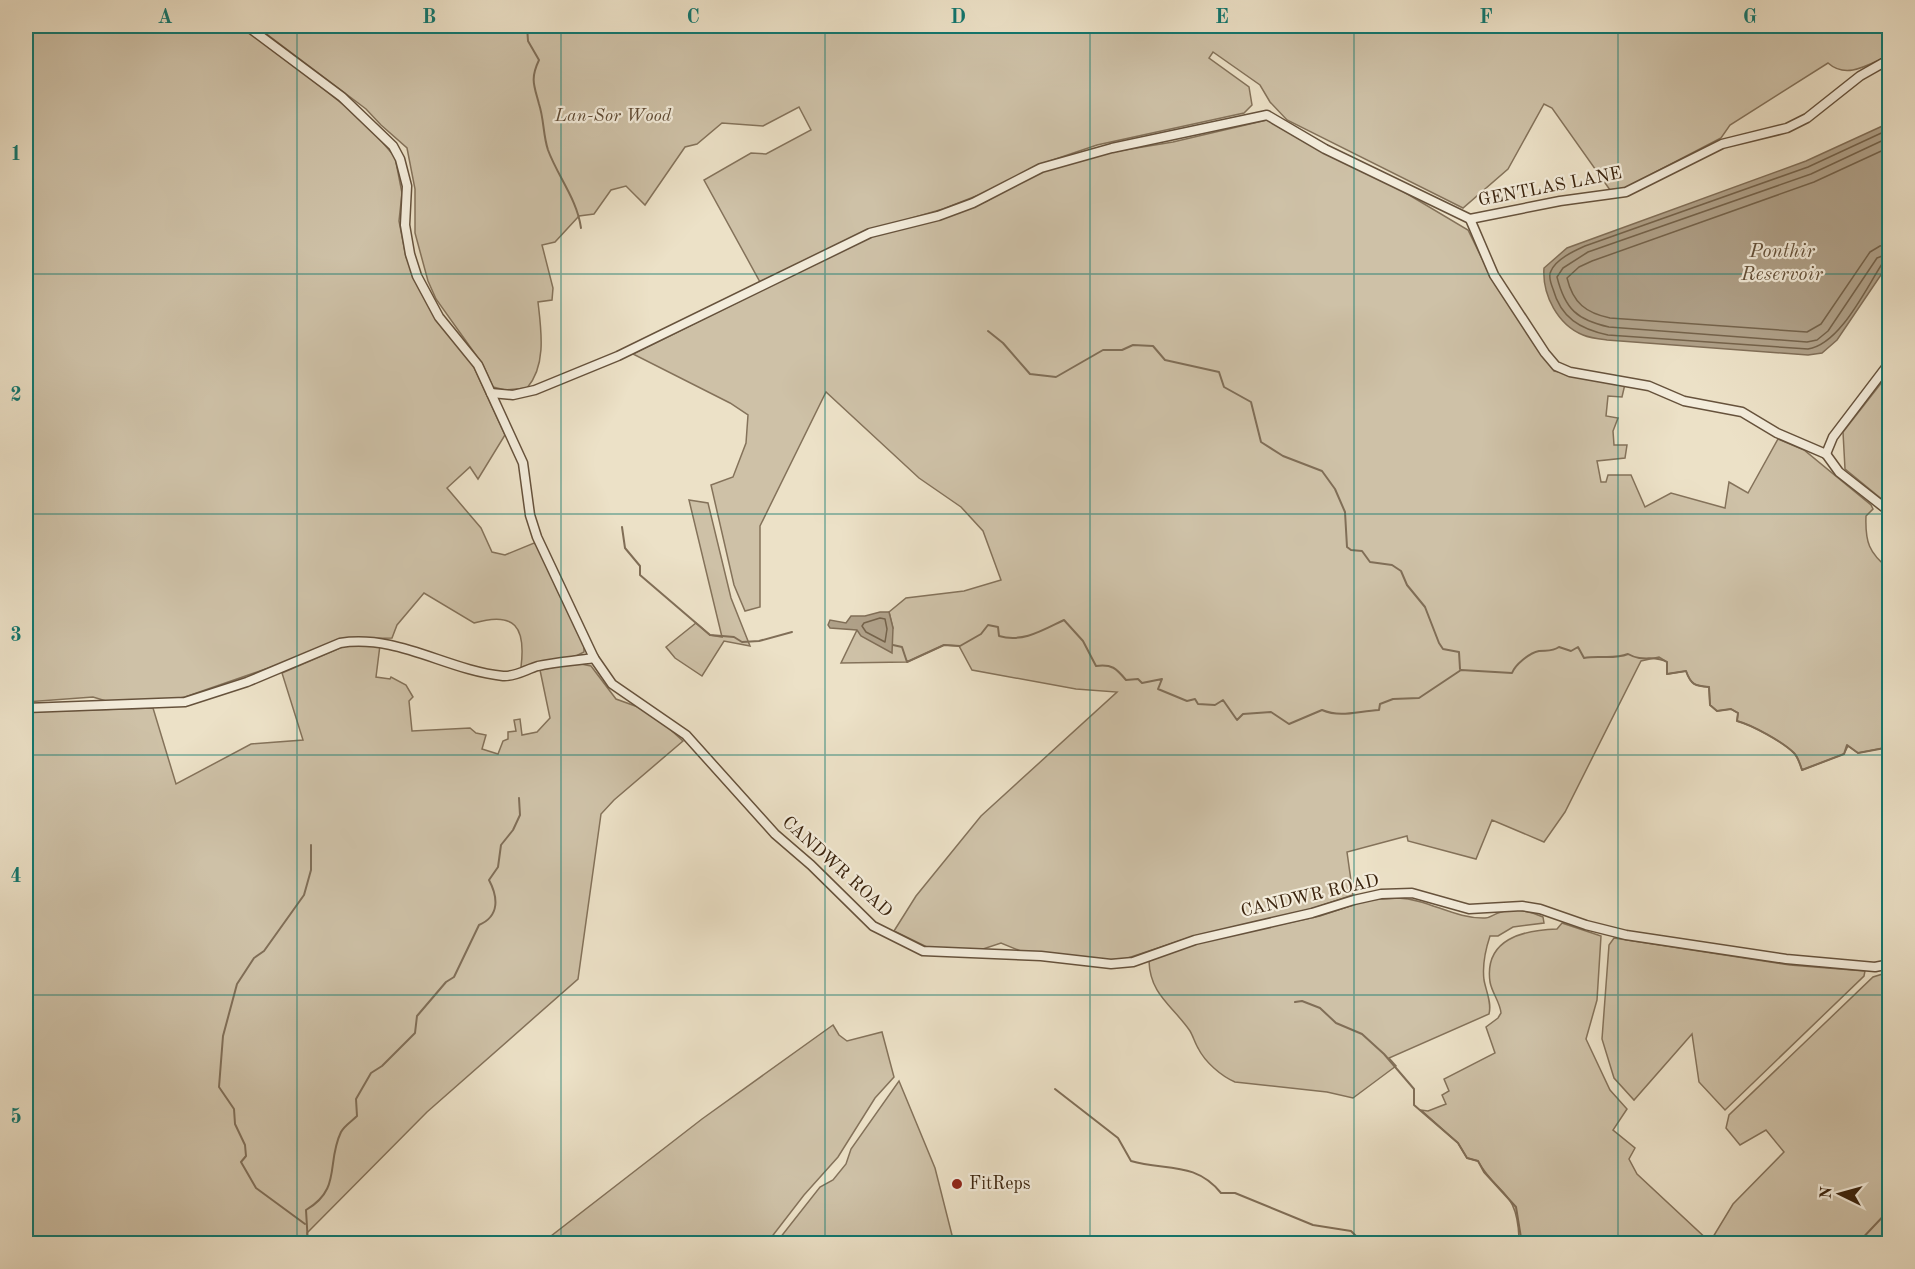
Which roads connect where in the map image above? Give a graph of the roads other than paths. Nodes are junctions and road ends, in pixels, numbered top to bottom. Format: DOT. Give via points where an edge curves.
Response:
graph roads {
  1 [pos="247,26"];
  2 [pos="1890,59"];
  3 [pos="1470,219"];
  4 [pos="1890,362"];
  5 [pos="491,393"];
  6 [pos="1826,454"];
  7 [pos="1890,512"];
  8 [pos="594,658"];
  9 [pos="26,708"];
  10 [pos="1890,964"];
  1 -- 5 [label="street, CANDWR ROAD" via="342,97 393,146 407,186 405,225 417,276 439,317 478,365"];
  2 -- 3 [label="street, GENTLAS LANE" via="1860,76 1807,118 1787,128 1722,144 1626,192"];
  3 -- 5 [label="street" via="1325,149 1267,115 1112,148 1041,168 973,203 870,233 618,356 535,390 513,395"];
  3 -- 6 [label="street" via="1494,275 1556,366 1649,386 1684,401 1742,412 1777,433"];
  4 -- 6 [label="street" via="1833,437"];
  5 -- 8 [label="street, CANDWR ROAD" via="523,463 537,537"];
  6 -- 7 [label="street" via="1839,472"];
  8 -- 9 [label="street" via="537,666 506,676 463,669 387,643 354,641 185,702"];
  8 -- 10 [label="street, CANDWR ROAD" via="612,684 686,735 775,834 854,910 873,926 922,951 1133,963 1195,940 1354,900 1412,893 1469,909 1540,909 1607,932 1718,950 1875,967"];
}
